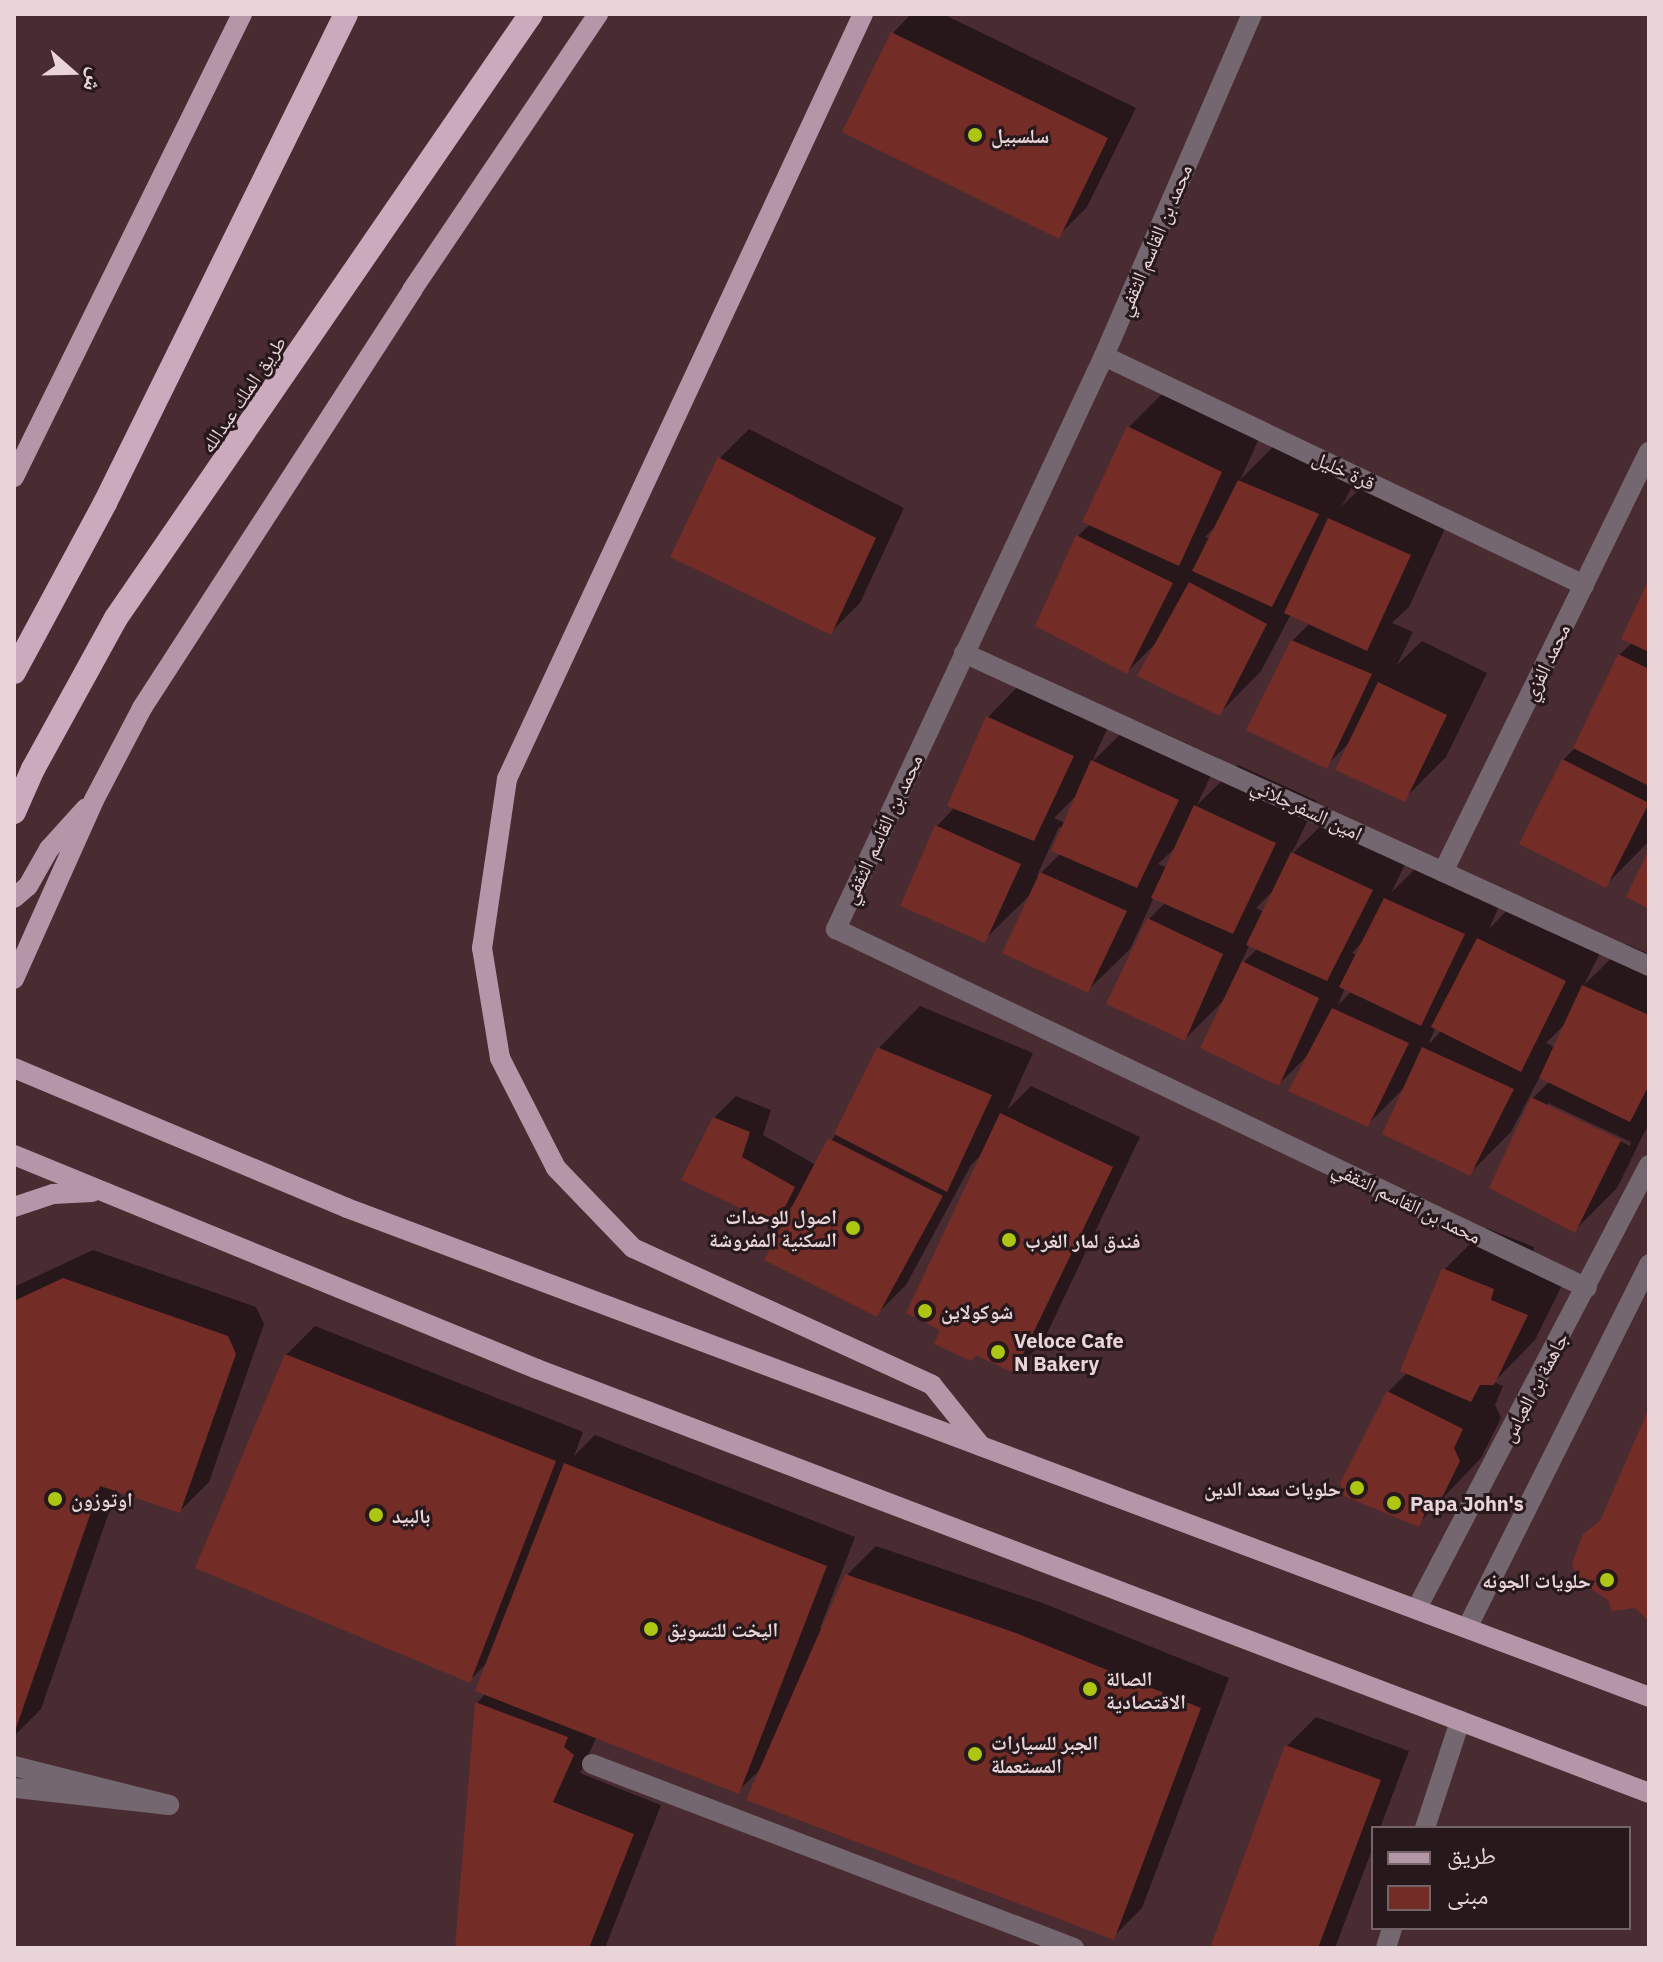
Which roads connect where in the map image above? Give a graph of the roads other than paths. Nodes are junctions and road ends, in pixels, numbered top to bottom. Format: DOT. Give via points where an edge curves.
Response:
graph roads {
  1 [pos="242,14"];
  2 [pos="346,14"];
  3 [pos="531,14"];
  4 [pos="598,14"];
  5 [pos="863,14"];
  6 [pos="1252,14"];
  7 [pos="1104,356"];
  8 [pos="1649,452"];
  9 [pos="14,477"];
  10 [pos="1584,585"];
  11 [pos="964,653"];
  12 [pos="14,672"];
  13 [pos="94,800"];
  14 [pos="14,812"];
  15 [pos="1443,872"];
  16 [pos="14,898"];
  17 [pos="1649,966"];
  18 [pos="14,979"];
  19 [pos="14,1068"];
  20 [pos="14,1078"];
  21 [pos="50,1082"];
  22 [pos="14,1155"];
  23 [pos="1649,1165"];
  24 [pos="104,1193"];
  25 [pos="14,1207"];
  26 [pos="1649,1264"];
  27 [pos="1587,1288"];
  28 [pos="981,1446"];
  29 [pos="1417,1608"];
  30 [pos="1468,1626"];
  31 [pos="1649,1697"];
  32 [pos="1460,1721"];
  33 [pos="592,1764"];
  34 [pos="14,1766"];
  35 [pos="14,1788"];
  36 [pos="1649,1793"];
  37 [pos="1426,1826"];
  38 [pos="1074,1948"];
  1 -- 9 [label="main road"];
  2 -- 12 [label="highway" via="105,503"];
  3 -- 14 [label="highway, طريق الملك عبدالله" via="116,618"];
  4 -- 13 [label="main road" via="193,625"];
  5 -- 28 [label="main road" via="507,779 482,948 500,1058 556,1168 633,1248 932,1385"];
  6 -- 7 [label="street, محمد بن القاسم الثقفي"];
  7 -- 10 [label="street, قرة خليل"];
  7 -- 11 [label="street, محمد بن القاسم الثقفي"];
  8 -- 10 [label="street, محمد الفزي"];
  10 -- 15 [label="street, محمد الفزي"];
  11 -- 15 [label="street, امين السفرجلاني"];
  11 -- 27 [label="street, محمد بن القاسم الثقفي" via="836,929"];
  13 -- 16 [label="main road" via="70,823 28,886"];
  13 -- 18 [label="main road"];
  15 -- 17 [label="street, امين السفرجلاني"];
  19 -- 21 [label="main road"];
  20 -- 21 [label="main road"];
  21 -- 28 [label="main road" via="347,1208"];
  22 -- 24 [label="main road"];
  23 -- 27 [label="street, جاهمة بن العباس"];
  24 -- 25 [label="main road" via="53,1194"];
  24 -- 32 [label="main road" via="537,1369"];
  26 -- 30 [label="street"];
  27 -- 29 [label="street, جاهمة بن العباس"];
  28 -- 29 [label="main road"];
  29 -- 30 [label="main road"];
  30 -- 31 [label="main road"];
  32 -- 36 [label="main road"];
  32 -- 37 [label="street"];
  33 -- 38 [label="street"];
  34 -- 35 [label="street" via="169,1805"];
}
